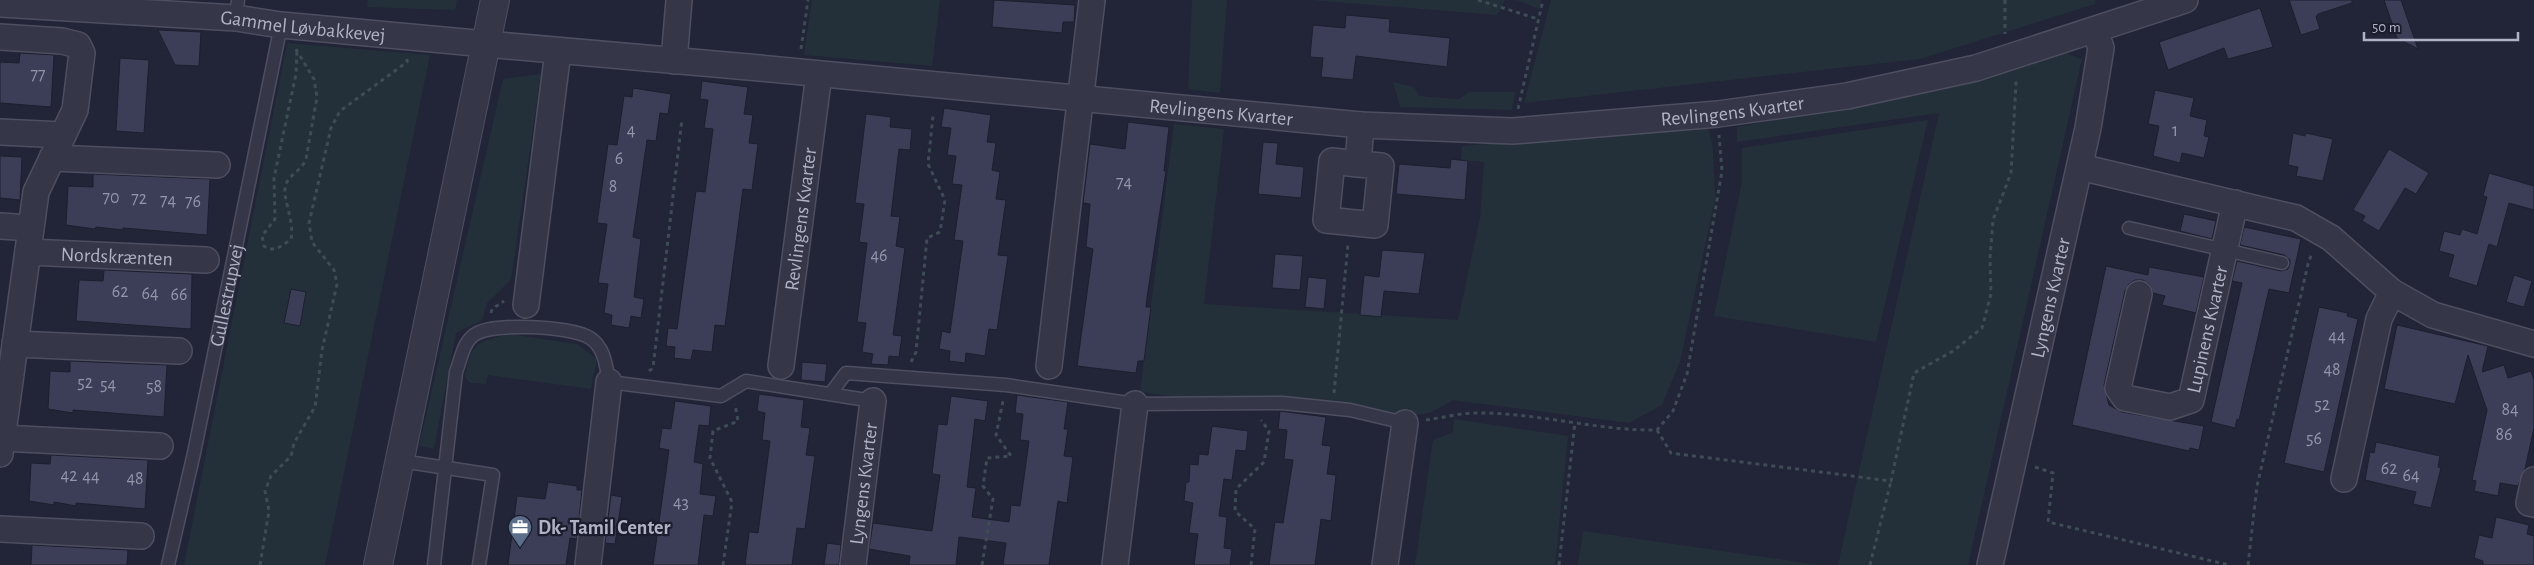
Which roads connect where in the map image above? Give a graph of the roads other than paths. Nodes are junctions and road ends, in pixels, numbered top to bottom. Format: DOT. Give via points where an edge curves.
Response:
graph roads {
  1 [pos="494,0"];
  2 [pos="679,0"];
  3 [pos="1092,0"];
  4 [pos="2186,0"];
  5 [pos="0,4"];
  6 [pos="133,6"];
  7 [pos="237,9"];
  8 [pos="281,25"];
  9 [pos="2096,31"];
  10 [pos="0,37"];
  11 [pos="486,44"];
  12 [pos="558,51"];
  13 [pos="674,61"];
  14 [pos="808,72"];
  15 [pos="1081,98"];
  16 [pos="1361,125"];
  17 [pos="0,132"];
  18 [pos="64,135"];
  19 [pos="52,158"];
  20 [pos="1358,164"];
  21 [pos="217,165"];
  22 [pos="2080,167"];
  23 [pos="2235,203"];
  24 [pos="0,226"];
  25 [pos="2129,228"];
  26 [pos="30,240"];
  27 [pos="2225,250"];
  28 [pos="206,260"];
  29 [pos="2282,263"];
  30 [pos="2392,292"];
  31 [pos="2139,294"];
  32 [pos="526,305"];
  33 [pos="11,328"];
  34 [pos="2534,344"];
  35 [pos="179,351"];
  36 [pos="781,366"];
  37 [pos="1048,366"];
  38 [pos="620,383"];
  39 [pos="831,394"];
  40 [pos="873,401"];
  41 [pos="1136,404"];
  42 [pos="3,411"];
  43 [pos="1405,423"];
  44 [pos="1,446"];
  45 [pos="160,446"];
  46 [pos="401,461"];
  47 [pos="446,469"];
  48 [pos="2344,479"];
  49 [pos="2534,480"];
  50 [pos="2534,504"];
  51 [pos="0,529"];
  52 [pos="141,536"];
  53 [pos="168,565"];
  54 [pos="378,565"];
  55 [pos="434,565"];
  56 [pos="479,565"];
  57 [pos="588,565"];
  58 [pos="853,565"];
  59 [pos="1115,565"];
  60 [pos="1385,565"];
  61 [pos="1990,565"];
  1 -- 11 [label="street"];
  2 -- 13 [label="street"];
  3 -- 15 [label="street"];
  4 -- 9 [label="street, Revlingens Kvarter"];
  5 -- 6 [label="street, Gammel Løvbakkevej"];
  6 -- 7 [label="street, Gammel Løvbakkevej"];
  7 -- 8 [label="street, Gammel Løvbakkevej"];
  8 -- 11 [label="street, Gammel Løvbakkevej"];
  8 -- 53 [label="lane, Gullestrupvej" via="194,453"];
  9 -- 16 [label="street, Revlingens Kvarter" via="1967,70 1847,96 1718,114 1513,131"];
  9 -- 22 [label="street, Lyngens Kvarter" via="2101,48"];
  10 -- 18 [label="street" via="62,41 78,46 82,53 80,80 75,110"];
  11 -- 12 [label="street, Revlingens Kvarter"];
  11 -- 46 [label="street"];
  12 -- 13 [label="street, Revlingens Kvarter"];
  12 -- 32 [label="street"];
  13 -- 14 [label="street, Revlingens Kvarter"];
  14 -- 15 [label="street, Revlingens Kvarter"];
  14 -- 36 [label="street, Revlingens Kvarter"];
  15 -- 16 [label="street, Revlingens Kvarter"];
  15 -- 37 [label="street"];
  16 -- 20 [label="street"];
  17 -- 18 [label="street"];
  18 -- 19 [label="street"];
  19 -- 21 [label="street"];
  19 -- 26 [label="street" via="36,192"];
  20 -- 20 [label="street" via="1381,166 1375,225 1326,220 1332,161"];
  22 -- 23 [label="street"];
  22 -- 61 [label="street, Lyngens Kvarter"];
  23 -- 27 [label="street, Lupinens Kvarter"];
  23 -- 30 [label="street" via="2296,218 2331,238"];
  24 -- 26 [label="street, Nordskrænten"];
  25 -- 27 [label="lane"];
  26 -- 28 [label="street, Nordskrænten"];
  26 -- 33 [label="street"];
  27 -- 29 [label="lane"];
  27 -- 31 [label="street, Lupinens Kvarter" via="2191,400 2170,407 2125,398 2118,388"];
  30 -- 34 [label="street" via="2433,315"];
  30 -- 48 [label="street" via="2378,319"];
  33 -- 35 [label="street"];
  33 -- 42 [label="street"];
  38 -- 39 [label="lane" via="721,396 746,381"];
  38 -- 47 [label="lane" via="591,338 575,332 518,326 488,328 465,344 456,372"];
  38 -- 57 [label="street"];
  39 -- 40 [label="lane"];
  39 -- 41 [label="lane" via="846,373 1006,384"];
  40 -- 58 [label="street, Lyngens Kvarter"];
  41 -- 43 [label="lane" via="1282,403 1333,408"];
  41 -- 59 [label="street"];
  42 -- 44 [label="street"];
  43 -- 60 [label="street"];
  44 -- 45 [label="street"];
  46 -- 47 [label="lane"];
  46 -- 54 [label="street"];
  47 -- 55 [label="lane"];
  47 -- 56 [label="lane" via="492,475"];
  49 -- 50 [label="street" via="2529,503"];
  51 -- 52 [label="street"];
}
